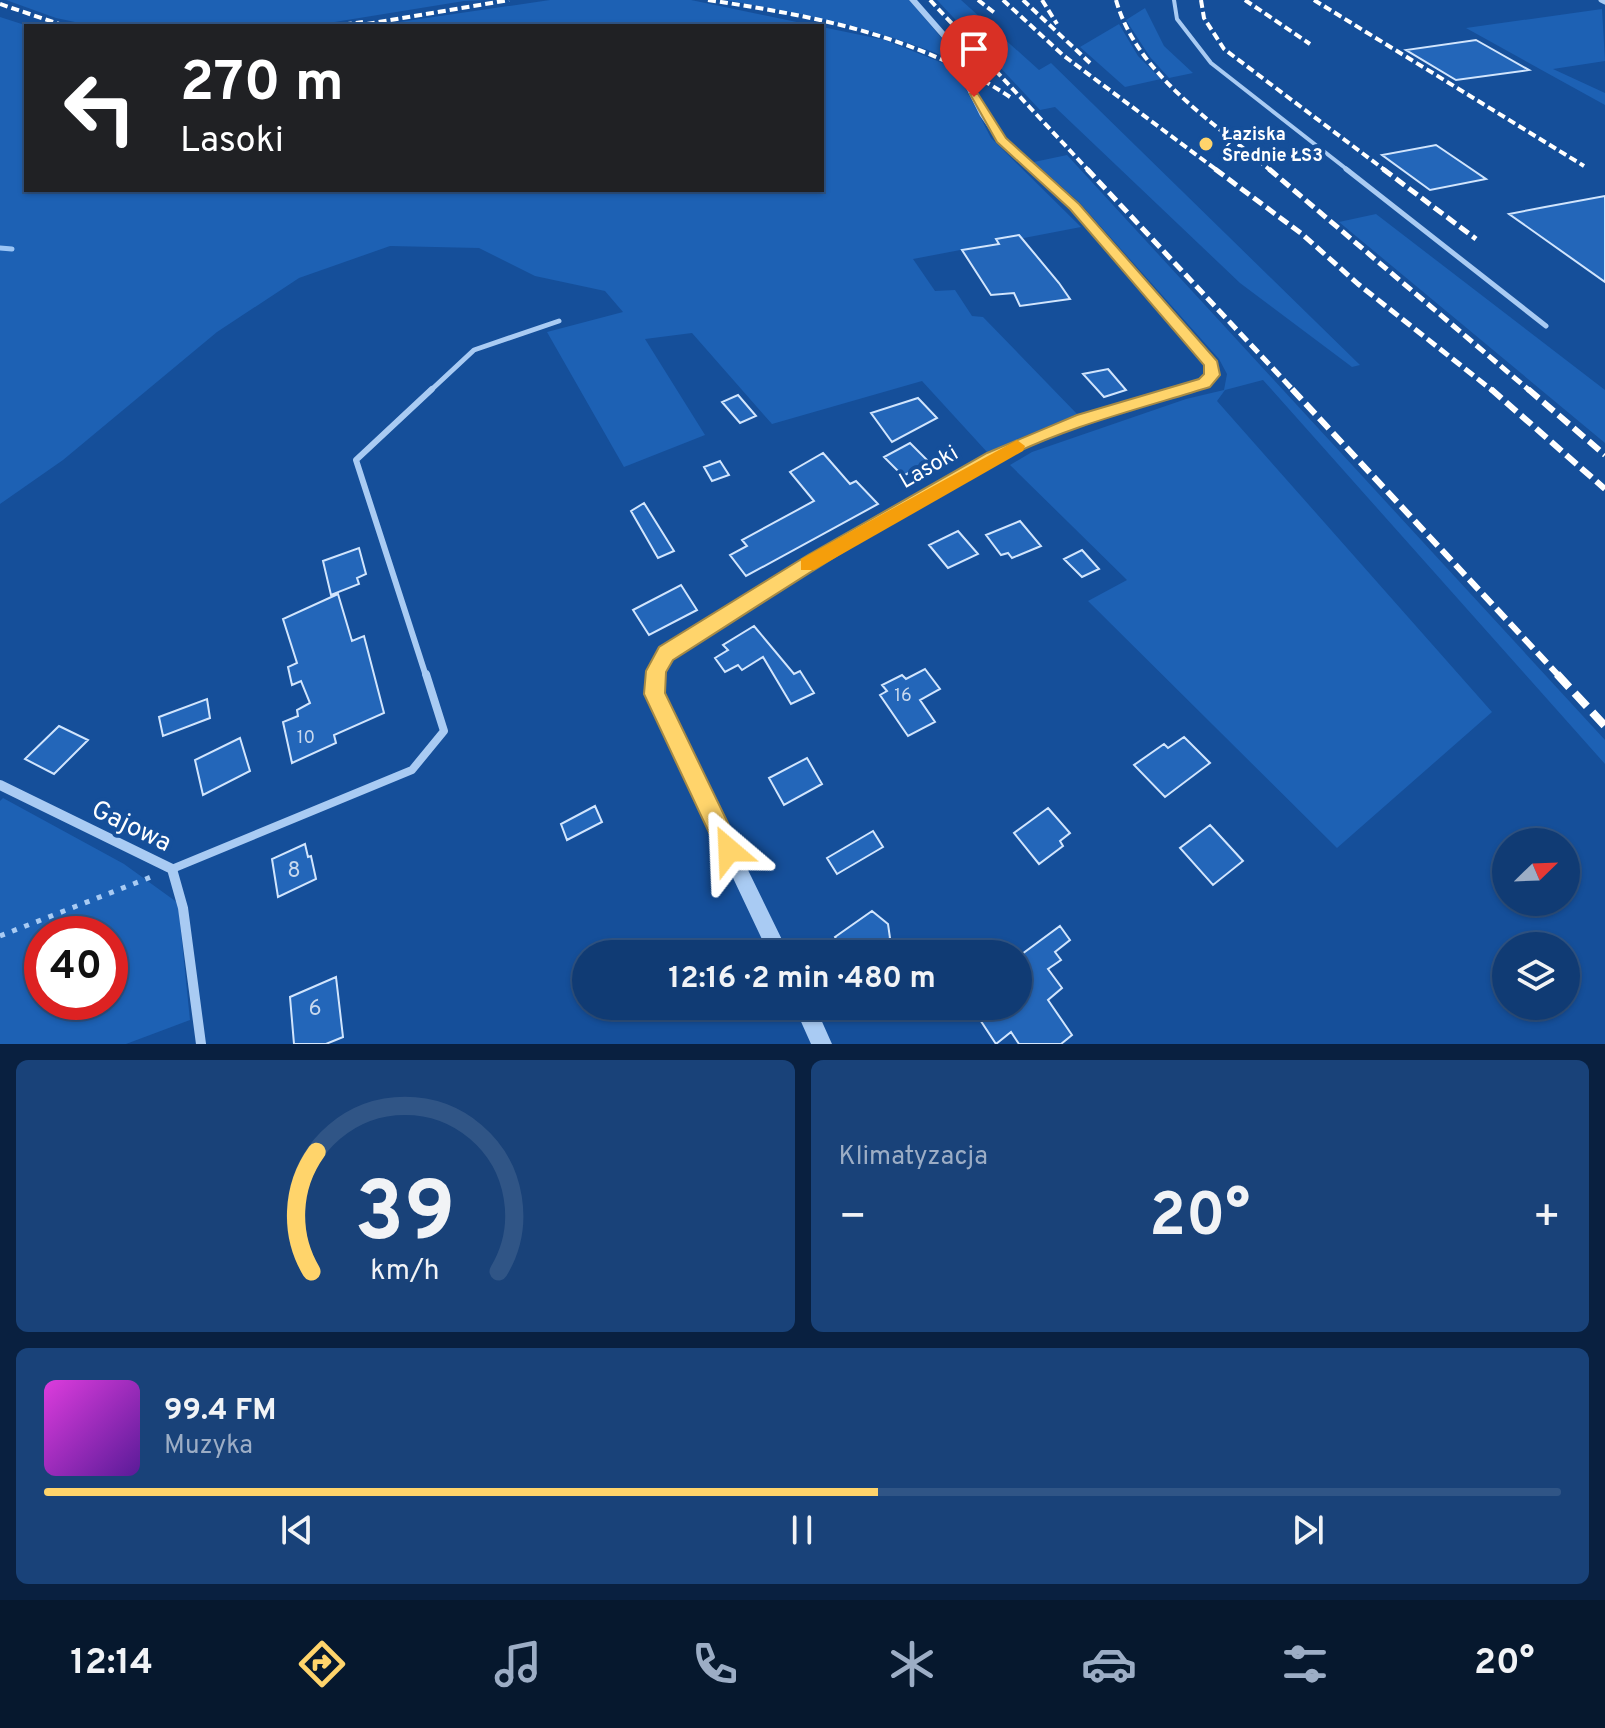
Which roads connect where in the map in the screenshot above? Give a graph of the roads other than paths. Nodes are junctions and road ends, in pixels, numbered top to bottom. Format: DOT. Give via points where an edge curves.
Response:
graph roads {
  1 [pos="913,0"];
  2 [pos="1174,0"];
  3 [pos="559,321"];
  4 [pos="1546,326"];
  5 [pos="0,785"];
  6 [pos="172,869"];
  7 [pos="772,940"];
  8 [pos="811,1020"];
  9 [pos="201,1044"];
  10 [pos="822,1044"];
  1 -- 7 [label="street, Lasoki" via="962,56 961,66 984,116 1001,140 1074,207 1212,364 1212,375 1205,383 1083,420 993,457 666,653 656,671 654,694"];
  2 -- 4 [label="lane" via="1177,19 1211,63"];
  3 -- 6 [label="lane" via="474,350 356,460 444,731 412,770"];
  5 -- 6 [label="street, Gajowa"];
  6 -- 9 [label="street, Gajowa" via="183,908"];
  8 -- 10 [label="street"];
}
